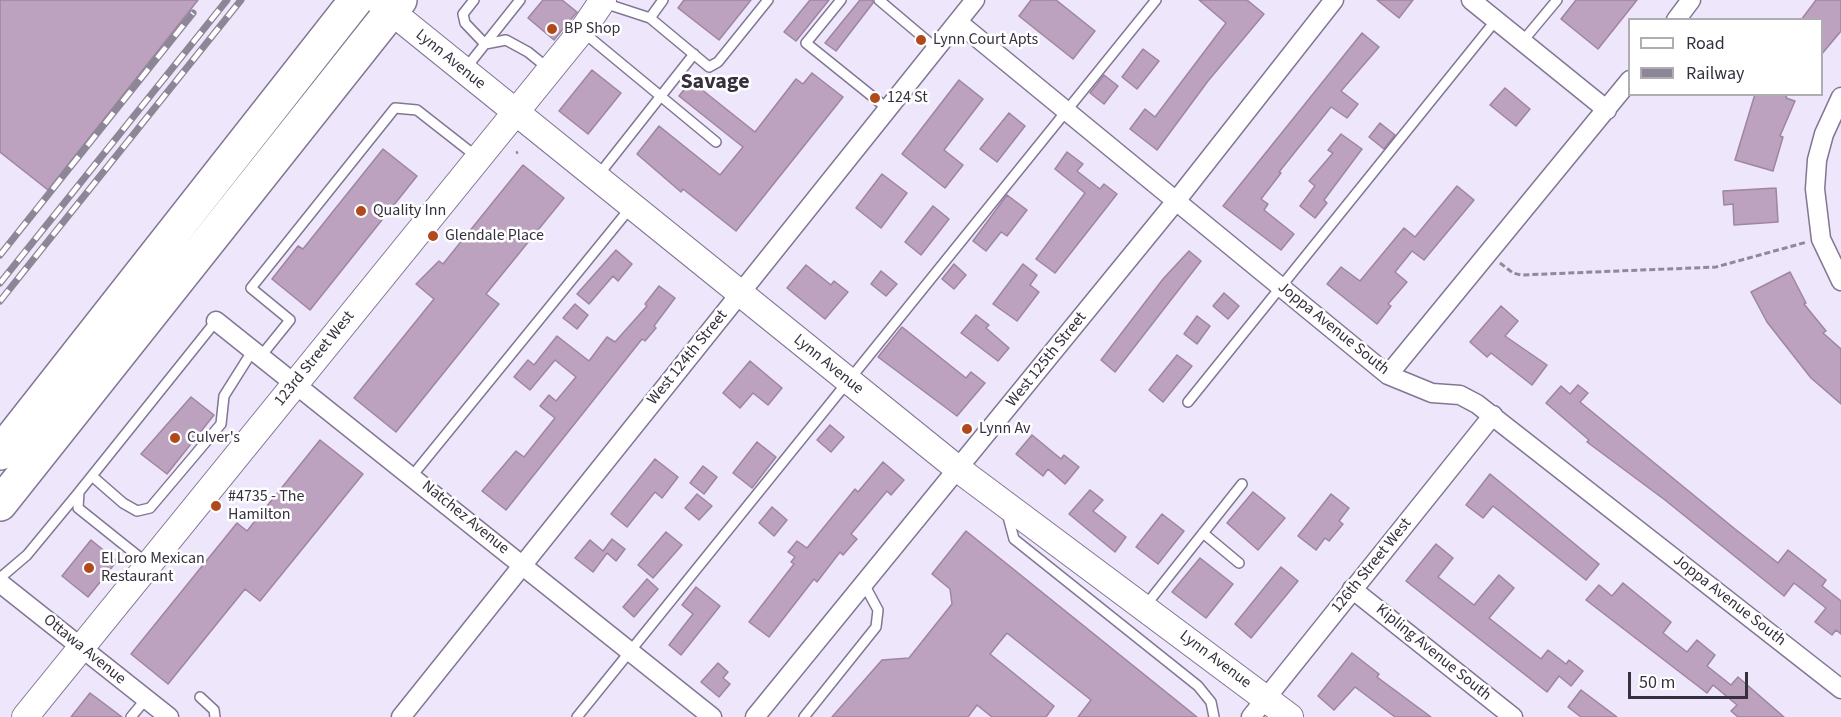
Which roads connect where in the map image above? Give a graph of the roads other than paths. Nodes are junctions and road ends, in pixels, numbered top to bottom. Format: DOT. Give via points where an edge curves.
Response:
graph roads {
  1 [pos="356,0"];
  2 [pos="474,0"];
  3 [pos="520,0"];
  4 [pos="663,0"];
  5 [pos="768,0"];
  6 [pos="841,0"];
  7 [pos="879,0"];
  8 [pos="975,0"];
  9 [pos="1156,0"];
  10 [pos="1334,0"];
  11 [pos="1471,0"];
  12 [pos="1557,0"];
  13 [pos="1691,0"];
  14 [pos="602,1"];
  15 [pos="389,4"];
  16 [pos="650,18"];
  17 [pos="1678,18"];
  18 [pos="1496,20"];
  19 [pos="958,22"];
  20 [pos="581,31"];
  21 [pos="1522,42"];
  22 [pos="485,44"];
  23 [pos="937,49"];
  24 [pos="694,54"];
  25 [pos="549,69"];
  26 [pos="464,71"];
  27 [pos="1628,81"];
  28 [pos="663,97"];
  29 [pos="1841,97"];
  30 [pos="888,109"];
  31 [pos="1606,110"];
  32 [pos="1066,111"];
  33 [pos="513,112"];
  34 [pos="716,142"];
  35 [pos="477,157"];
  36 [pos="596,179"];
  37 [pos="1176,201"];
  38 [pos="631,207"];
  39 [pos="1841,281"];
  40 [pos="1281,287"];
  41 [pos="740,294"];
  42 [pos="216,321"];
  43 [pos="257,353"];
  44 [pos="1388,375"];
  45 [pos="848,381"];
  46 [pos="296,383"];
  47 [pos="1188,402"];
  48 [pos="1493,415"];
  49 [pos="0,453"];
  50 [pos="958,469"];
  51 [pos="92,476"];
  52 [pos="412,476"];
  53 [pos="1242,484"];
  54 [pos="79,492"];
  55 [pos="0,504"];
  56 [pos="1006,505"];
  57 [pos="1203,533"];
  58 [pos="1239,562"];
  59 [pos="148,564"];
  60 [pos="522,564"];
  61 [pos="0,581"];
  62 [pos="864,584"];
  63 [pos="1353,589"];
  64 [pos="1144,607"];
  65 [pos="81,647"];
  66 [pos="630,650"];
  67 [pos="1841,689"];
  68 [pos="200,697"];
  69 [pos="146,699"];
  70 [pos="1259,708"];
  71 [pos="25,717"];
  72 [pos="131,717"];
  73 [pos="169,717"];
  74 [pos="214,717"];
  75 [pos="401,717"];
  76 [pos="577,717"];
  77 [pos="712,717"];
  78 [pos="755,717"];
  79 [pos="804,717"];
  80 [pos="1214,717"];
  81 [pos="1290,717"];
  82 [pos="1513,717"];
  1 -- 49 [label="highway"];
  2 -- 22 [label="lane" via="463,14 465,23"];
  3 -- 22 [label="lane"];
  4 -- 16 [label="lane"];
  5 -- 24 [label="lane" via="718,62 709,67"];
  6 -- 30 [label="lane" via="806,44"];
  7 -- 23 [label="lane"];
  8 -- 19 [label="street, West 124th Street"];
  9 -- 32 [label="lane"];
  10 -- 37 [label="street, West 125th Street"];
  11 -- 18 [label="street"];
  12 -- 21 [label="lane"];
  13 -- 17 [label="street"];
  14 -- 16 [label="lane"];
  14 -- 20 [label="main road, 123rd Street West"];
  15 -- 26 [label="main road, Lynn Avenue"];
  15 -- 55 [label="highway"];
  16 -- 24 [label="lane"];
  18 -- 21 [label="street"];
  18 -- 40 [label="lane"];
  19 -- 23 [label="street, West 124th Street"];
  19 -- 32 [label="street, Joppa Avenue South"];
  20 -- 25 [label="main road, 123rd Street West"];
  20 -- 28 [label="lane"];
  21 -- 31 [label="street"];
  22 -- 25 [label="lane" via="506,40"];
  22 -- 26 [label="lane"];
  23 -- 30 [label="street, West 124th Street"];
  24 -- 28 [label="lane"];
  25 -- 33 [label="main road, 123rd Street West"];
  26 -- 33 [label="main road, Lynn Avenue"];
  27 -- 31 [label="street"];
  28 -- 34 [label="lane"];
  28 -- 36 [label="lane"];
  29 -- 39 [label="street" via="1817,160 1816,210 1821,238"];
  30 -- 41 [label="street, West 124th Street"];
  31 -- 44 [label="street"];
  32 -- 37 [label="street, Joppa Avenue South"];
  32 -- 45 [label="lane"];
  33 -- 35 [label="main road, 123rd Street West"];
  33 -- 36 [label="main road, Lynn Avenue"];
  35 -- 43 [label="lane" via="417,110 395,108 251,288 290,320"];
  35 -- 46 [label="main road, 123rd Street West"];
  36 -- 38 [label="main road, Lynn Avenue"];
  37 -- 40 [label="street, Joppa Avenue South"];
  37 -- 50 [label="street, West 125th Street"];
  38 -- 41 [label="main road, Lynn Avenue"];
  38 -- 52 [label="lane"];
  40 -- 44 [label="street, Joppa Avenue South"];
  40 -- 47 [label="lane"];
  41 -- 45 [label="main road, Lynn Avenue"];
  41 -- 60 [label="street, West 124th Street"];
  42 -- 43 [label="street, Natchez Avenue"];
  42 -- 51 [label="lane"];
  43 -- 46 [label="street, Natchez Avenue"];
  43 -- 51 [label="lane" via="224,396 221,423 150,508 137,511"];
  44 -- 48 [label="street, Joppa Avenue South" via="1432,393 1460,395"];
  45 -- 50 [label="main road, Lynn Avenue"];
  45 -- 66 [label="lane"];
  46 -- 52 [label="street, Natchez Avenue"];
  46 -- 59 [label="main road, 123rd Street West"];
  48 -- 63 [label="street, 126th Street West"];
  48 -- 67 [label="street, Joppa Avenue South"];
  50 -- 56 [label="main road, Lynn Avenue"];
  50 -- 62 [label="street, West 125th Street"];
  51 -- 54 [label="lane"];
  52 -- 60 [label="street, Natchez Avenue"];
  53 -- 57 [label="lane"];
  54 -- 59 [label="lane" via="78,508"];
  54 -- 61 [label="lane"];
  56 -- 64 [label="main road, Lynn Avenue"];
  56 -- 80 [label="lane" via="1014,539 1198,686 1211,702"];
  57 -- 58 [label="lane"];
  57 -- 64 [label="lane"];
  59 -- 65 [label="main road, 123rd Street West"];
  60 -- 66 [label="street, Natchez Avenue"];
  60 -- 75 [label="street, West 124th Street"];
  61 -- 65 [label="street, Ottawa Avenue"];
  62 -- 78 [label="street, West 125th Street"];
  62 -- 79 [label="lane" via="878,610 876,627"];
  63 -- 70 [label="street, 126th Street West"];
  63 -- 82 [label="street, Kipling Avenue South"];
  64 -- 70 [label="main road, Lynn Avenue"];
  65 -- 69 [label="street, Ottawa Avenue"];
  65 -- 71 [label="main road, 123rd Street West"];
  66 -- 76 [label="lane"];
  66 -- 77 [label="street, Natchez Avenue"];
  68 -- 74 [label="lane" via="214,710"];
  69 -- 72 [label="lane"];
  69 -- 73 [label="street, Ottawa Avenue"];
  70 -- 81 [label="main road, Lynn Avenue"];
}
